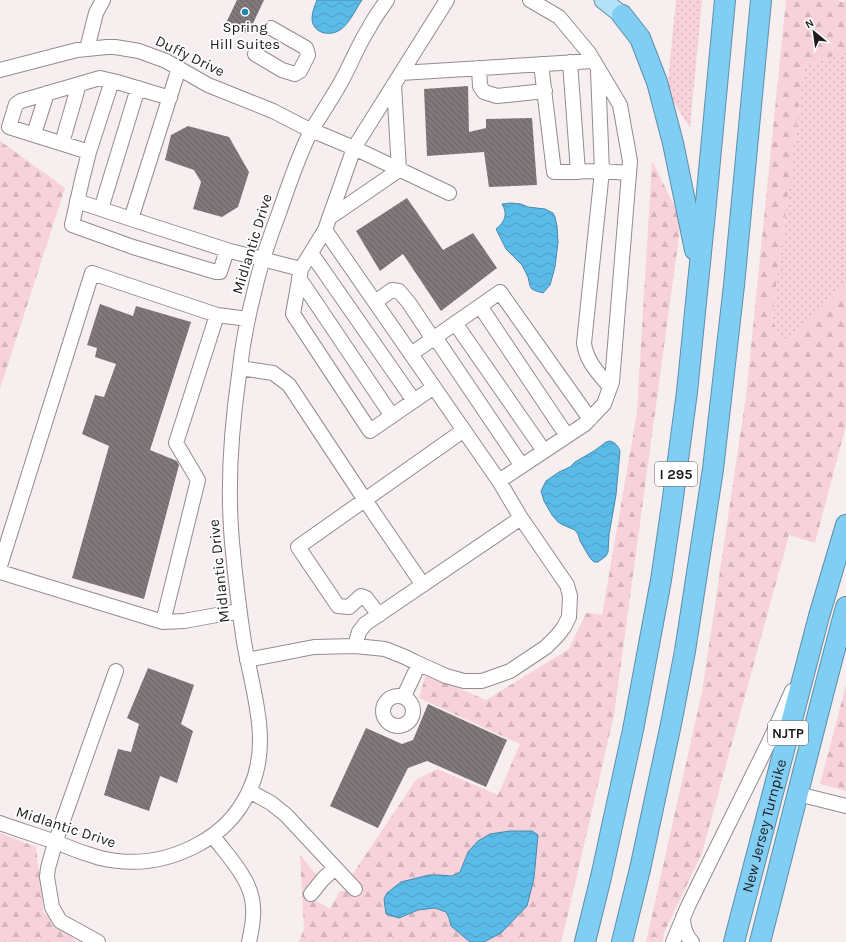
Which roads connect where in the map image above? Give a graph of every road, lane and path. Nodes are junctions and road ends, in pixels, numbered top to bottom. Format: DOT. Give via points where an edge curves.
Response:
graph roads {
  1 [pos="103,0"];
  2 [pos="387,0"];
  3 [pos="399,0"];
  4 [pos="447,0"];
  5 [pos="530,0"];
  6 [pos="603,0"];
  7 [pos="725,0"];
  8 [pos="761,0"];
  9 [pos="622,15"];
  10 [pos="271,28"];
  11 [pos="87,49"];
  12 [pos="255,54"];
  13 [pos="570,62"];
  14 [pos="541,64"];
  15 [pos="596,65"];
  16 [pos="179,68"];
  17 [pos="479,68"];
  18 [pos="0,70"];
  19 [pos="397,79"];
  20 [pos="112,81"];
  21 [pos="341,81"];
  22 [pos="79,84"];
  23 [pos="138,88"];
  24 [pos="544,91"];
  25 [pos="47,93"];
  26 [pos="170,98"];
  27 [pos="312,130"];
  28 [pos="34,134"];
  29 [pos="62,143"];
  30 [pos="354,148"];
  31 [pos="89,152"];
  32 [pos="399,170"];
  33 [pos="602,171"];
  34 [pos="578,172"];
  35 [pos="629,173"];
  36 [pos="449,193"];
  37 [pos="77,201"];
  38 [pos="101,209"];
  39 [pos="131,219"];
  40 [pos="327,224"];
  41 [pos="227,250"];
  42 [pos="311,253"];
  43 [pos="264,259"];
  44 [pos="699,270"];
  45 [pos="300,274"];
  46 [pos="375,302"];
  47 [pos="480,306"];
  48 [pos="217,315"];
  49 [pos="248,319"];
  50 [pos="455,323"];
  51 [pos="434,338"];
  52 [pos="411,354"];
  53 [pos="240,368"];
  54 [pos="434,387"];
  55 [pos="610,387"];
  56 [pos="414,401"];
  57 [pos="392,416"];
  58 [pos="590,419"];
  59 [pos="464,430"];
  60 [pos="566,436"];
  61 [pos="544,451"];
  62 [pos="522,466"];
  63 [pos="499,481"];
  64 [pos="365,500"];
  65 [pos="521,518"];
  66 [pos="846,525"];
  67 [pos="0,566"];
  68 [pos="0,572"];
  69 [pos="423,585"];
  70 [pos="846,606"];
  71 [pos="240,610"];
  72 [pos="379,615"];
  73 [pos="163,622"];
  74 [pos="355,646"];
  75 [pos="808,656"];
  76 [pos="247,660"];
  77 [pos="419,664"];
  78 [pos="116,671"];
  79 [pos="404,696"];
  80 [pos="249,791"];
  81 [pos="798,794"];
  82 [pos="846,806"];
  83 [pos="0,823"];
  84 [pos="213,836"];
  85 [pos="55,842"];
  86 [pos="335,868"];
  87 [pos="355,889"];
  88 [pos="311,894"];
  89 [pos="683,917"];
  90 [pos="98,942"];
  91 [pos="249,942"];
  92 [pos="585,942"];
  93 [pos="622,942"];
  94 [pos="674,942"];
  95 [pos="692,942"];
  96 [pos="734,942"];
  97 [pos="760,942"];
  1 -- 11 [label="street" via="96,13"];
  2 -- 21 [label="street, Midlantic Drive"];
  3 -- 21 [label="street, Midlantic Drive"];
  4 -- 19 [label="street"];
  5 -- 15 [label="street" via="559,17"];
  6 -- 9 [label="main road"];
  7 -- 44 [label="highway, I 295"];
  8 -- 93 [label="highway, I 295" via="734,285 713,469 668,738"];
  9 -- 44 [label="highway" via="640,38 657,82 673,142"];
  10 -- 12 [label="street" via="306,48 308,55 300,71 295,74 282,70"];
  11 -- 16 [label="street, Duffy Drive" via="131,49"];
  11 -- 18 [label="street, Duffy Drive"];
  13 -- 14 [label="street"];
  13 -- 15 [label="street"];
  13 -- 34 [label="street"];
  14 -- 17 [label="street"];
  14 -- 24 [label="street"];
  15 -- 33 [label="street"];
  15 -- 35 [label="street" via="620,105 630,161"];
  16 -- 26 [label="street"];
  16 -- 27 [label="street, Duffy Drive" via="208,85"];
  17 -- 19 [label="street"];
  17 -- 24 [label="street" via="480,86 484,92 497,96"];
  19 -- 30 [label="street"];
  19 -- 32 [label="street"];
  20 -- 22 [label="street" via="100,78"];
  20 -- 23 [label="street"];
  20 -- 31 [label="street"];
  21 -- 27 [label="street, Midlantic Drive"];
  22 -- 25 [label="street"];
  22 -- 29 [label="street"];
  23 -- 26 [label="street"];
  23 -- 38 [label="street"];
  24 -- 34 [label="street" via="554,172"];
  25 -- 28 [label="street"];
  25 -- 28 [label="street" via="16,104 9,127"];
  26 -- 39 [label="street"];
  27 -- 30 [label="street, Duffy Drive"];
  27 -- 43 [label="street, Midlantic Drive" via="293,172"];
  28 -- 29 [label="street"];
  29 -- 31 [label="street"];
  30 -- 32 [label="street, Duffy Drive"];
  30 -- 40 [label="street"];
  31 -- 37 [label="street"];
  32 -- 36 [label="street, Duffy Drive"];
  32 -- 40 [label="street"];
  33 -- 34 [label="street"];
  33 -- 35 [label="street"];
  33 -- 55 [label="street" via="584,343 585,352"];
  35 -- 55 [label="street"];
  37 -- 38 [label="street"];
  37 -- 41 [label="street" via="72,225 133,247 216,272 220,272"];
  38 -- 39 [label="street"];
  39 -- 41 [label="street"];
  40 -- 42 [label="street"];
  40 -- 46 [label="street"];
  41 -- 43 [label="street"];
  42 -- 45 [label="street"];
  42 -- 56 [label="street"];
  43 -- 45 [label="street"];
  43 -- 49 [label="street, Midlantic Drive"];
  44 -- 92 [label="highway, I 295" via="682,430 661,580 633,730"];
  45 -- 57 [label="street"];
  45 -- 57 [label="street" via="292,314 370,431"];
  46 -- 51 [label="street" via="392,290 399,291"];
  46 -- 52 [label="street"];
  47 -- 50 [label="street"];
  47 -- 58 [label="street" via="500,292"];
  47 -- 60 [label="street"];
  48 -- 49 [label="street"];
  48 -- 67 [label="street" via="92,272"];
  48 -- 73 [label="street" via="176,443 198,480"];
  49 -- 53 [label="street, Midlantic Drive"];
  50 -- 51 [label="street"];
  50 -- 61 [label="street"];
  51 -- 52 [label="street"];
  51 -- 62 [label="street"];
  52 -- 54 [label="street"];
  53 -- 64 [label="street" via="274,373 290,385"];
  53 -- 71 [label="street, Midlantic Drive" via="230,477 232,539"];
  54 -- 56 [label="street"];
  54 -- 59 [label="street"];
  55 -- 58 [label="street" via="604,404"];
  56 -- 57 [label="street"];
  58 -- 60 [label="street"];
  59 -- 63 [label="street"];
  59 -- 64 [label="street"];
  60 -- 61 [label="street"];
  61 -- 62 [label="street"];
  62 -- 63 [label="street"];
  63 -- 65 [label="street"];
  64 -- 69 [label="street"];
  64 -- 72 [label="street" via="298,547 338,606 349,607 361,596 366,598"];
  65 -- 69 [label="street"];
  65 -- 77 [label="street" via="567,585 570,617 564,627 546,647 510,671 482,681 464,681"];
  66 -- 75 [label="highway, New Jersey Turnpike / NJTP"];
  68 -- 73 [label="street"];
  69 -- 72 [label="street"];
  70 -- 81 [label="highway, New Jersey Turnpike / NJTP"];
  71 -- 73 [label="street" via="184,621"];
  71 -- 76 [label="street, Midlantic Drive"];
  72 -- 74 [label="street" via="362,627"];
  74 -- 76 [label="street" via="314,647"];
  74 -- 77 [label="street" via="385,649"];
  75 -- 89 [label="street" via="770,740"];
  75 -- 96 [label="highway, New Jersey Turnpike / NJTP"];
  76 -- 80 [label="street, Midlantic Drive" via="260,735 259,759"];
  77 -- 79 [label="street"];
  78 -- 85 [label="street"];
  80 -- 84 [label="street, Midlantic Drive" via="229,821"];
  80 -- 86 [label="street" via="286,815"];
  81 -- 82 [label="street"];
  81 -- 97 [label="highway, New Jersey Turnpike / NJTP"];
  83 -- 85 [label="street, Midlantic Drive"];
  84 -- 85 [label="street, Midlantic Drive" via="185,851 139,862 98,858"];
  84 -- 91 [label="street" via="249,887 253,922"];
  85 -- 90 [label="street" via="47,877 52,907 60,921"];
  86 -- 87 [label="street"];
  86 -- 88 [label="street"];
  89 -- 94 [label="street"];
  89 -- 95 [label="street" via="683,927"];
}
